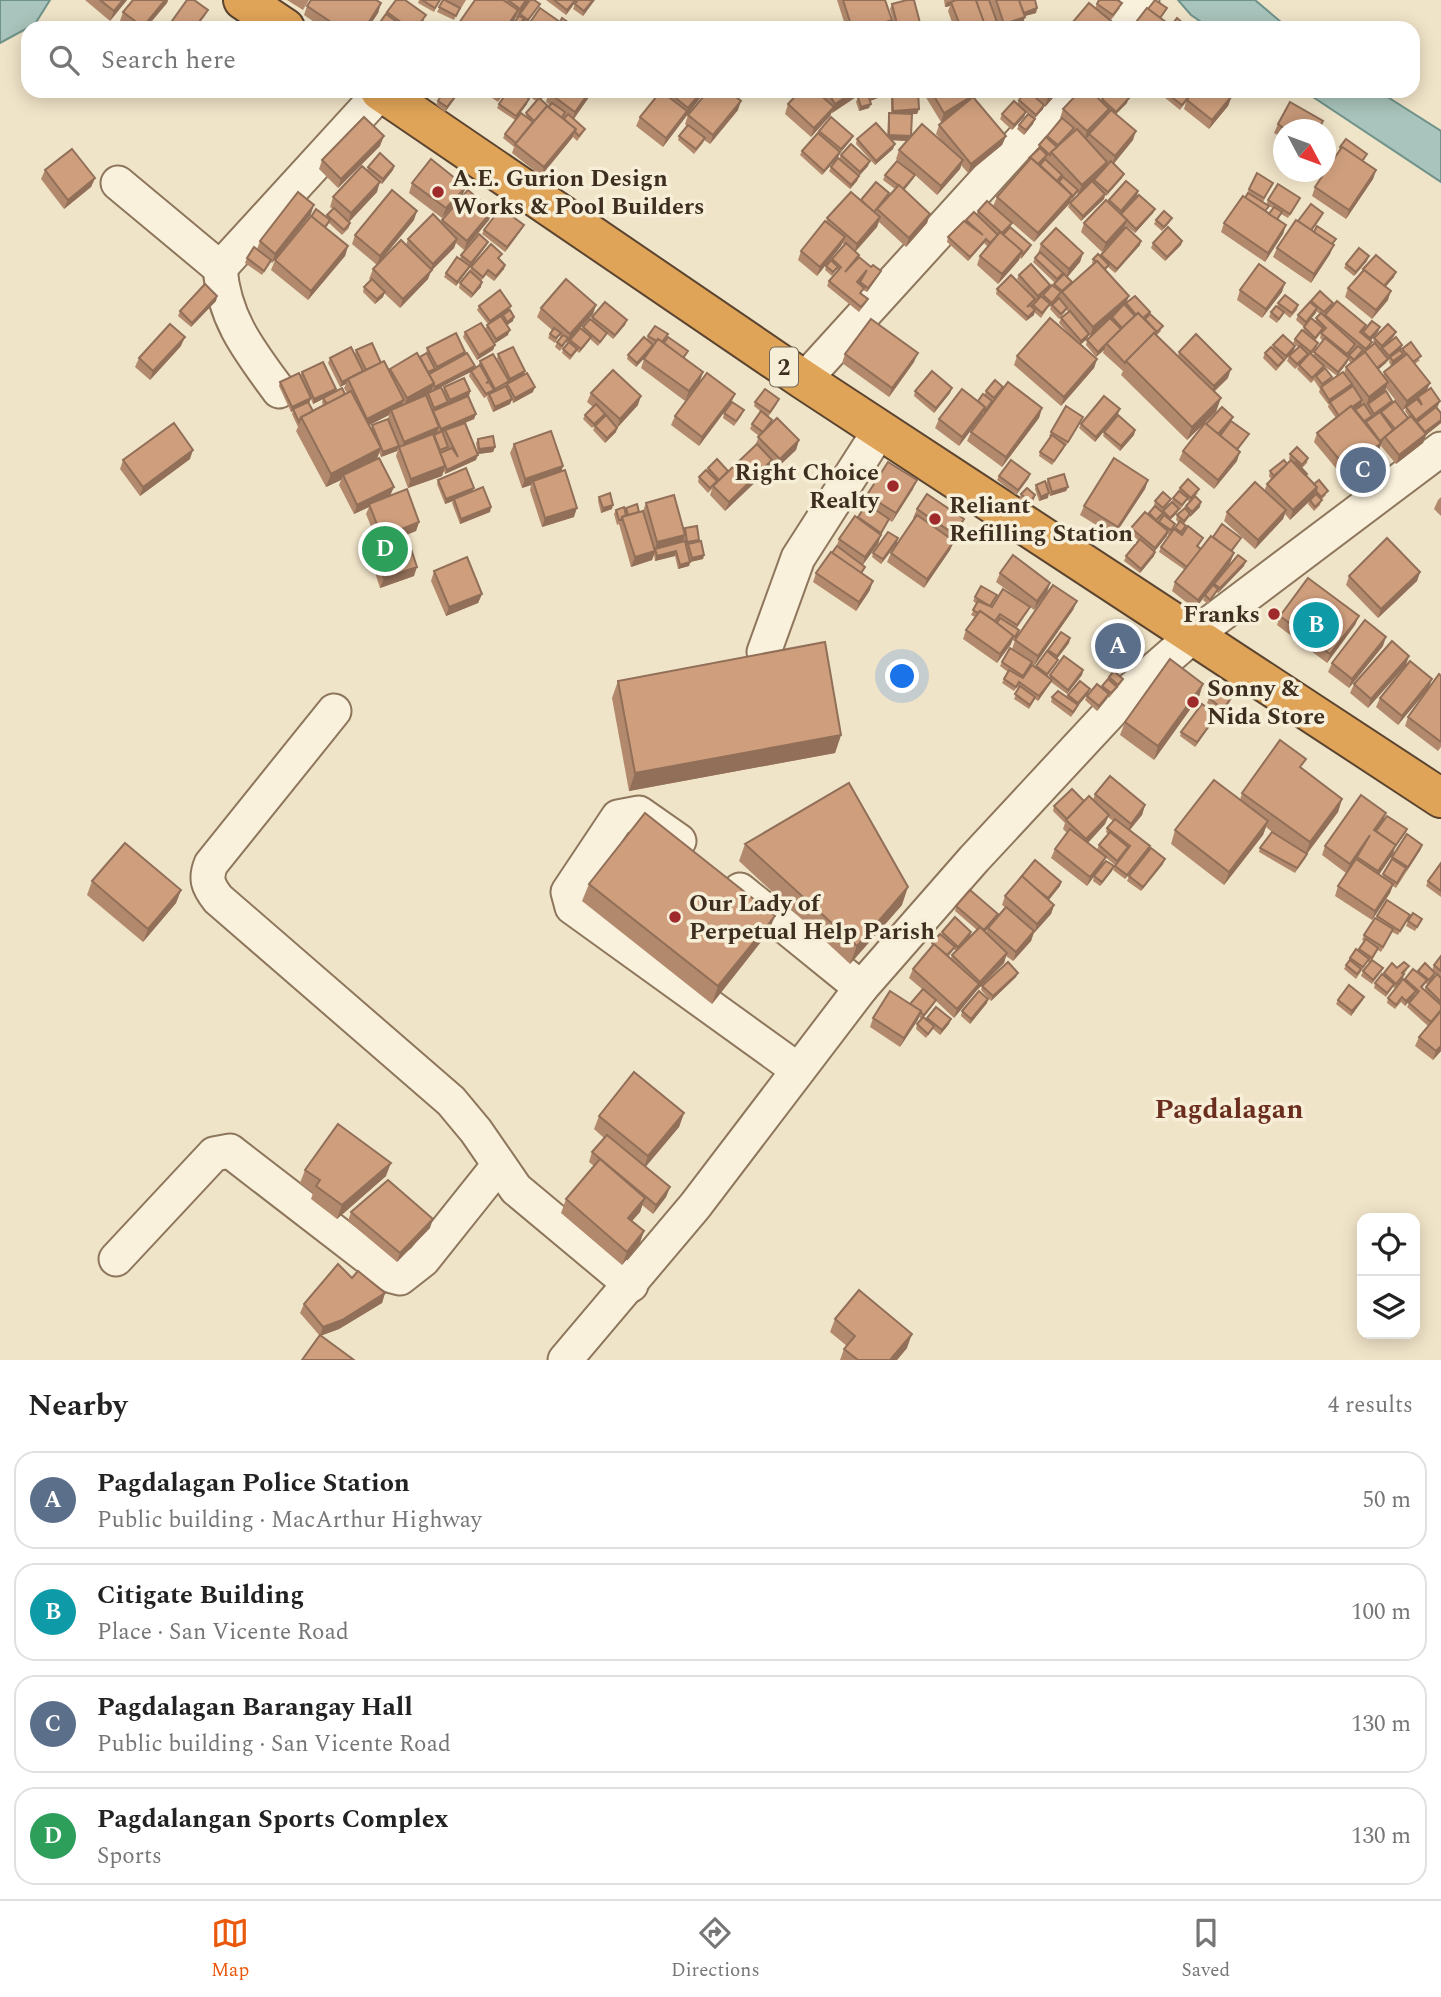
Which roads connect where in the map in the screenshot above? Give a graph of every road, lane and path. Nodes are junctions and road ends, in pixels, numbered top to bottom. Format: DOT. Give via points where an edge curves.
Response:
graph roads {
  1 [pos="243,0"];
  2 [pos="1142,0"];
  3 [pos="274,21"];
  4 [pos="1125,21"];
  5 [pos="375,98"];
  6 [pos="391,98"];
  7 [pos="1061,98"];
  8 [pos="118,183"];
  9 [pos="220,268"];
  10 [pos="804,380"];
  11 [pos="279,390"];
  12 [pos="880,430"];
  13 [pos="1441,449"];
  14 [pos="1194,635"];
  15 [pos="764,652"];
  16 [pos="334,711"];
  17 [pos="1441,798"];
  18 [pos="861,988"];
  19 [pos="798,1070"];
  20 [pos="498,1166"];
  21 [pos="116,1259"];
  22 [pos="631,1285"];
  23 [pos="565,1360"];
  1 -- 3 [label="highway"];
  2 -- 4 [label="street"];
  5 -- 9 [label="street"];
  6 -- 10 [label="highway, 2"];
  7 -- 10 [label="street"];
  8 -- 9 [label="street"];
  9 -- 11 [label="street" via="222,295 234,324"];
  10 -- 12 [label="highway, 2"];
  12 -- 14 [label="highway, 2"];
  12 -- 15 [label="street" via="798,558"];
  13 -- 14 [label="street"];
  14 -- 17 [label="highway, 2"];
  14 -- 18 [label="street" via="1156,665 1068,757"];
  16 -- 20 [label="street" via="211,864 208,886 451,1101"];
  18 -- 19 [label="street"];
  18 -- 19 [label="street" via="657,823 639,813 618,817 568,892 572,907"];
  19 -- 22 [label="street"];
  20 -- 21 [label="street" via="423,1260 400,1278 230,1151 214,1154"];
  20 -- 22 [label="street" via="516,1189"];
  22 -- 23 [label="street"];
}
